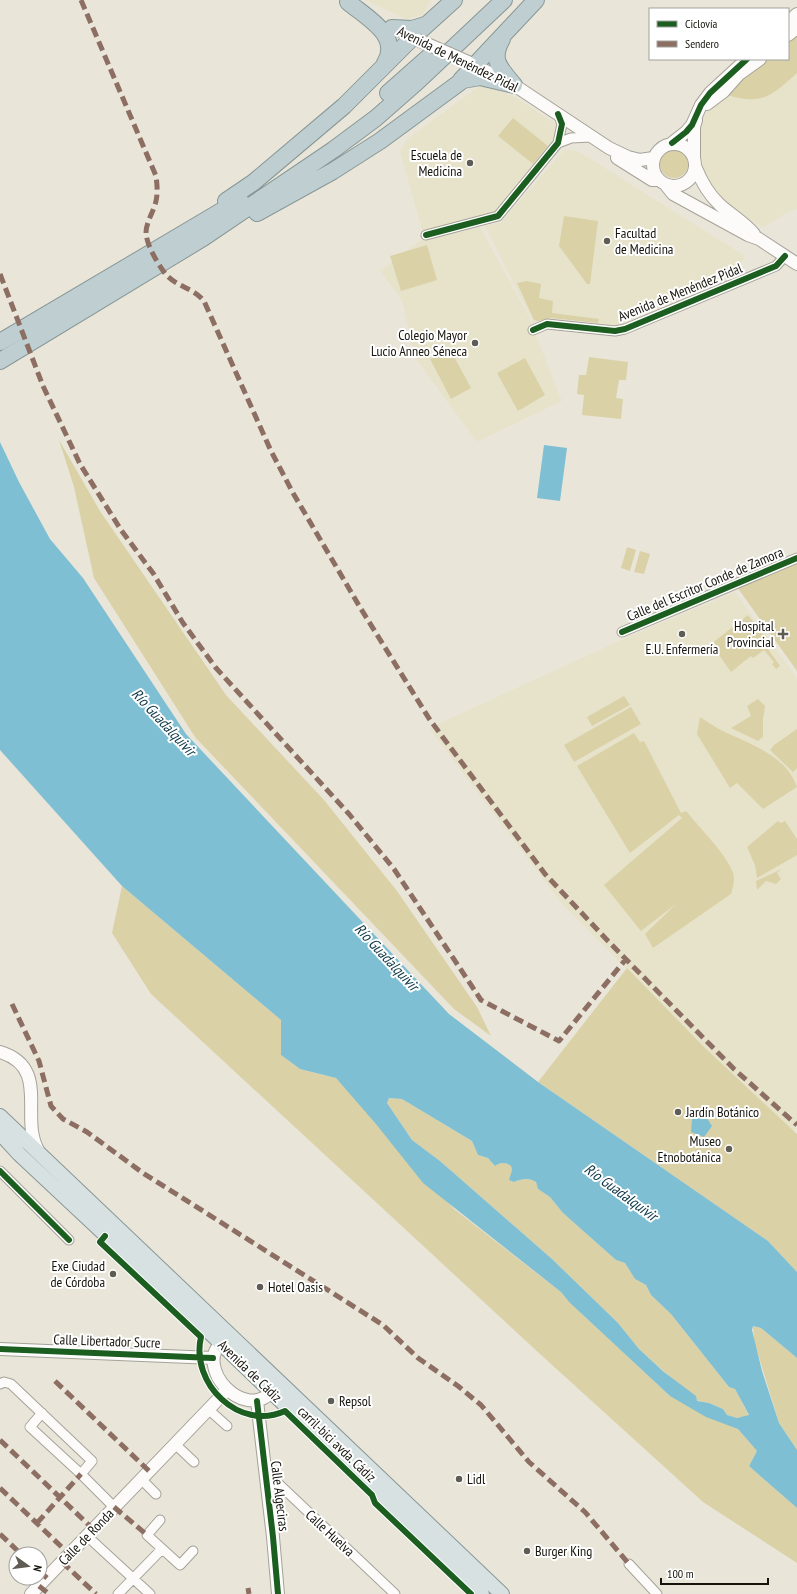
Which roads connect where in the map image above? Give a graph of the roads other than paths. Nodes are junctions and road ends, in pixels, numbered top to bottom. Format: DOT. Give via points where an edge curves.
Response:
graph roads {
  1 [pos="454,0"];
  2 [pos="489,0"];
  3 [pos="504,0"];
  4 [pos="536,0"];
  5 [pos="347,1"];
  6 [pos="797,14"];
  7 [pos="789,21"];
  8 [pos="429,23"];
  9 [pos="392,28"];
  10 [pos="797,28"];
  11 [pos="789,34"];
  12 [pos="504,36"];
  13 [pos="415,39"];
  14 [pos="746,60"];
  15 [pos="759,60"];
  16 [pos="384,64"];
  17 [pos="472,64"];
  18 [pos="458,83"];
  19 [pos="514,85"];
  20 [pos="698,113"];
  21 [pos="558,114"];
  22 [pos="591,137"];
  23 [pos="558,143"];
  24 [pos="672,143"];
  25 [pos="609,148"];
  26 [pos="653,158"];
  27 [pos="695,162"];
  28 [pos="662,182"];
  29 [pos="204,221"];
  30 [pos="426,234"];
  31 [pos="203,238"];
  32 [pos="759,239"];
  33 [pos="167,251"];
  34 [pos="785,256"];
  35 [pos="797,264"];
  36 [pos="533,330"];
  37 [pos="0,342"];
  38 [pos="0,360"];
  39 [pos="797,558"];
  40 [pos="622,632"];
  41 [pos="0,1052"];
  42 [pos="0,1116"];
  43 [pos="0,1133"];
  44 [pos="42,1156"];
  45 [pos="0,1171"];
  46 [pos="69,1240"];
  47 [pos="221,1343"];
  48 [pos="0,1349"];
  49 [pos="213,1358"];
  50 [pos="268,1372"];
  51 [pos="0,1384"];
  52 [pos="276,1388"];
  53 [pos="227,1390"];
  54 [pos="257,1401"];
  55 [pos="208,1409"];
  56 [pos="42,1412"];
  57 [pos="226,1426"];
  58 [pos="175,1444"];
  59 [pos="194,1462"];
  60 [pos="265,1472"];
  61 [pos="81,1474"];
  62 [pos="141,1479"];
  63 [pos="156,1494"];
  64 [pos="114,1507"];
  65 [pos="160,1520"];
  66 [pos="87,1536"];
  67 [pos="162,1549"];
  68 [pos="193,1551"];
  69 [pos="629,1564"];
  70 [pos="133,1578"];
  71 [pos="31,1594"];
  72 [pos="118,1594"];
  73 [pos="150,1594"];
  74 [pos="278,1594"];
  75 [pos="395,1594"];
  76 [pos="482,1594"];
  77 [pos="502,1594"];
  78 [pos="657,1594"];
  1 -- 8 [label="highway"];
  2 -- 29 [label="highway" via="373,106 275,178"];
  3 -- 31 [label="highway" via="376,118 285,184"];
  4 -- 12 [label="highway"];
  5 -- 9 [label="main road, Avenida de Menéndez Pidal"];
  5 -- 16 [label="highway" via="388,37 391,49"];
  6 -- 7 [label="main road"];
  8 -- 9 [label="highway" via="412,29"];
  8 -- 13 [label="highway"];
  9 -- 13 [label="main road, Avenida de Menéndez Pidal"];
  10 -- 11 [label="main road"];
  12 -- 17 [label="highway"];
  12 -- 19 [label="highway" via="496,58 500,68"];
  13 -- 16 [label="highway"];
  13 -- 17 [label="main road, Avenida de Menéndez Pidal, bridge"];
  14 -- 20 [label="main road" via="710,93"];
  15 -- 20 [label="main road"];
  16 -- 29 [label="highway" via="344,106"];
  17 -- 18 [label="highway"];
  17 -- 19 [label="main road, Avenida de Menéndez Pidal"];
  18 -- 19 [label="highway" via="480,77"];
  18 -- 31 [label="highway" via="416,115 333,170 223,230"];
  19 -- 21 [label="main road, Avenida de Menéndez Pidal"];
  20 -- 24 [label="main road" via="686,132"];
  20 -- 27 [label="main road" via="694,127"];
  21 -- 22 [label="main road, Avenida de Menéndez Pidal"];
  21 -- 23 [label="street" via="562,124"];
  22 -- 23 [label="street" via="571,138"];
  22 -- 25 [label="main road, Avenida de Menéndez Pidal"];
  23 -- 30 [label="street" via="498,216"];
  24 -- 26 [label="main road" via="660,148"];
  24 -- 27 [label="main road" via="686,147"];
  25 -- 26 [label="main road, Avenida de Menéndez Pidal" via="640,160"];
  25 -- 28 [label="main road, Avenida de Menéndez Pidal" via="615,156 652,180"];
  26 -- 28 [label="main road" via="653,170"];
  27 -- 28 [label="main road" via="694,172 685,183 672,186"];
  27 -- 32 [label="main road, Avenida de Menéndez Pidal" via="701,181 709,192"];
  28 -- 32 [label="main road, Avenida de Menéndez Pidal" via="673,194 748,236"];
  29 -- 33 [label="highway"];
  31 -- 33 [label="highway"];
  32 -- 34 [label="main road, Avenida de Menéndez Pidal"];
  33 -- 37 [label="highway"];
  33 -- 38 [label="highway"];
  34 -- 35 [label="main road, Avenida de Menéndez Pidal"];
  34 -- 36 [label="street, Avenida de Menéndez Pidal" via="776,266 624,329 615,331 547,324"];
  39 -- 40 [label="street, Calle del Escritor Conde de Zamora"];
  41 -- 44 [label="main road, Avenida de Cádiz" via="18,1061 29,1076 32,1090 31,1132"];
  42 -- 44 [label="main road, Avenida de Cádiz"];
  43 -- 47 [label="main road, Avenida de Cádiz" via="57,1190"];
  44 -- 50 [label="main road, Avenida de Cádiz"];
  45 -- 46 [label="street"];
  47 -- 49 [label="main road"];
  47 -- 50 [label="main road" via="230,1343 254,1365"];
  47 -- 52 [label="main road, Avenida de Cádiz"];
  48 -- 49 [label="main road, Calle Libertador Sucre"];
  49 -- 53 [label="main road" via="217,1373"];
  50 -- 52 [label="main road, Avenida de Cádiz"];
  51 -- 56 [label="street" via="11,1384"];
  52 -- 54 [label="main road" via="263,1400"];
  52 -- 76 [label="main road, Avenida de Cádiz"];
  52 -- 77 [label="main road, Avenida de Cádiz"];
  53 -- 54 [label="main road" via="247,1400"];
  53 -- 55 [label="main road, Calle de Ronda"];
  54 -- 60 [label="main road, Calle Algeciras"];
  55 -- 57 [label="street"];
  55 -- 58 [label="main road, Calle de Ronda"];
  56 -- 61 [label="street" via="92,1461"];
  56 -- 61 [label="street" via="30,1427"];
  58 -- 59 [label="street"];
  58 -- 62 [label="main road, Calle de Ronda"];
  60 -- 74 [label="main road, Calle Algeciras"];
  60 -- 75 [label="street, Calle Huelva"];
  61 -- 64 [label="street"];
  62 -- 63 [label="street"];
  62 -- 64 [label="main road, Calle de Ronda"];
  64 -- 66 [label="main road, Calle de Ronda"];
  65 -- 67 [label="street" via="146,1535"];
  66 -- 70 [label="street"];
  66 -- 71 [label="main road, Calle de Ronda"];
  67 -- 68 [label="street" via="180,1565"];
  67 -- 70 [label="street"];
  69 -- 78 [label="street"];
  70 -- 72 [label="street"];
  70 -- 73 [label="street"];
}
